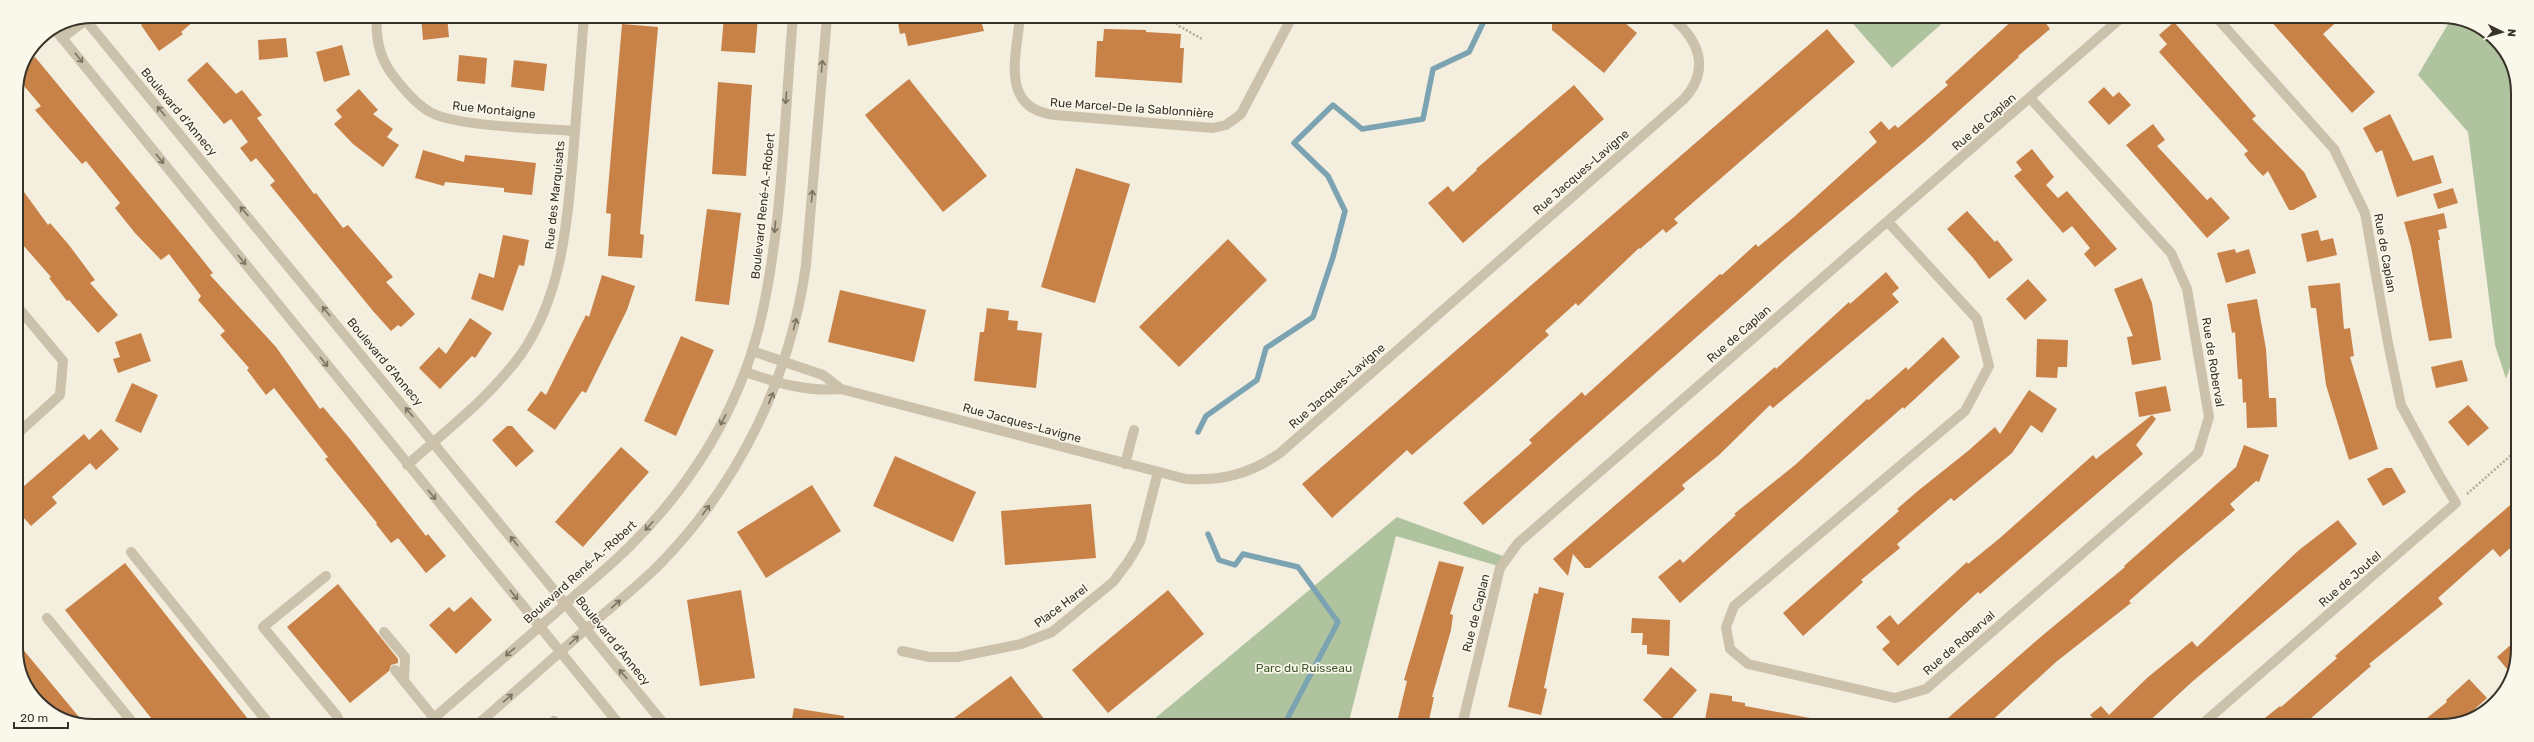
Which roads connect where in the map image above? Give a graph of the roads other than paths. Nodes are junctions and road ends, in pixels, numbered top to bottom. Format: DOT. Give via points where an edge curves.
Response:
graph roads {
  1 [pos="90,23"];
  2 [pos="377,23"];
  3 [pos="584,23"];
  4 [pos="792,23"];
  5 [pos="826,23"];
  6 [pos="1020,23"];
  7 [pos="1289,23"];
  8 [pos="1677,23"];
  9 [pos="2115,23"];
  10 [pos="2221,23"];
  11 [pos="79,24"];
  12 [pos="58,33"];
  13 [pos="62,38"];
  14 [pos="2031,99"];
  15 [pos="575,131"];
  16 [pos="1888,222"];
  17 [pos="23,313"];
  18 [pos="752,351"];
  19 [pos="784,362"];
  20 [pos="745,372"];
  21 [pos="777,383"];
  22 [pos="841,389"];
  23 [pos="23,429"];
  24 [pos="1134,430"];
  25 [pos="434,442"];
  26 [pos="1125,464"];
  27 [pos="407,465"];
  28 [pos="1158,472"];
  29 [pos="2456,503"];
  30 [pos="131,552"];
  31 [pos="326,576"];
  32 [pos="566,604"];
  33 [pos="47,618"];
  34 [pos="540,626"];
  35 [pos="586,629"];
  36 [pos="384,632"];
  37 [pos="561,651"];
  38 [pos="902,651"];
  39 [pos="395,670"];
  40 [pos="404,681"];
  41 [pos="131,719"];
  42 [pos="265,719"];
  43 [pos="338,719"];
  44 [pos="430,719"];
  45 [pos="433,719"];
  46 [pos="484,719"];
  47 [pos="615,719"];
  48 [pos="660,719"];
  49 [pos="1463,719"];
  50 [pos="2208,719"];
  25 -- 1 [label="street, Boulevard d'Annecy, one-way"];
  2 -- 15 [label="street, Rue Montaigne" via="377,39 385,64 412,97 429,112 456,120"];
  3 -- 15 [label="street, Rue des Marquisats"];
  4 -- 18 [label="street, Boulevard René-A.-Robert, one-way" via="774,243 768,287"];
  19 -- 5 [label="street, one-way" via="797,316 806,265"];
  6 -- 7 [label="street, Rue Marcel-De la Sablonnière" via="1015,81 1023,101 1033,110 1055,115 1213,128 1226,125 1241,114"];
  8 -- 28 [label="street, Rue Jacques-Lavigne" via="1693,41 1699,65 1693,86 1674,108 1280,453 1256,468 1228,478 1186,479"];
  9 -- 14 [label="street, Rue de Caplan"];
  10 -- 29 [label="street, Rue de Caplan" via="2334,149 2365,213 2401,405"];
  11 -- 13 [label="street"];
  12 -- 13 [label="street"];
  13 -- 27 [label="street, one-way"];
  14 -- 16 [label="street, Rue de Caplan"];
  14 -- 16 [label="street, Rue de Roberval" via="2171,253 2187,289 2209,417 2198,453 1926,689 1895,698 1748,664 1730,649 1726,627 1734,606 1965,411 1989,366 1977,319"];
  15 -- 25 [label="street, Rue des Marquisats" via="565,237 557,275 542,313 523,351 503,376"];
  16 -- 49 [label="street, Rue de Caplan" via="1518,543 1500,568"];
  17 -- 23 [label="street" via="63,361 60,395"];
  18 -- 19 [label="street, Rue Jacques-Lavigne"];
  18 -- 20 [label="street, Boulevard René-A.-Robert"];
  19 -- 21 [label="street"];
  19 -- 22 [label="street, Rue Jacques-Lavigne" via="823,375"];
  20 -- 21 [label="street, Rue Jacques-Lavigne"];
  20 -- 32 [label="street, Boulevard René-A.-Robert, one-way" via="709,446 668,504 629,547"];
  21 -- 22 [label="street, Rue Jacques-Lavigne" via="818,391"];
  35 -- 21 [label="street, one-way" via="660,564 700,518 740,460"];
  22 -- 26 [label="street, Rue Jacques-Lavigne"];
  24 -- 26 [label="street"];
  25 -- 27 [label="street, Rue des Marquisats"];
  32 -- 25 [label="street, Boulevard d'Annecy, one-way"];
  26 -- 28 [label="street, Rue Jacques-Lavigne"];
  27 -- 34 [label="street, one-way"];
  28 -- 38 [label="street, Place Harel" via="1140,542 1128,562 1113,582 1052,632 1021,644 957,657 929,657"];
  29 -- 50 [label="street, Rue de Joutel"];
  30 -- 42 [label="street"];
  31 -- 43 [label="street" via="263,627"];
  32 -- 34 [label="street, Boulevard René-A.-Robert"];
  32 -- 35 [label="street, Boulevard d'Annecy"];
  33 -- 41 [label="street"];
  34 -- 37 [label="street"];
  34 -- 45 [label="street, Boulevard René-A.-Robert, one-way"];
  37 -- 35 [label="street, one-way"];
  48 -- 35 [label="street, Boulevard d'Annecy, one-way"];
  36 -- 40 [label="street" via="405,657"];
  46 -- 37 [label="street, one-way"];
  37 -- 47 [label="street"];
  39 -- 40 [label="street"];
  40 -- 44 [label="street"];
}
